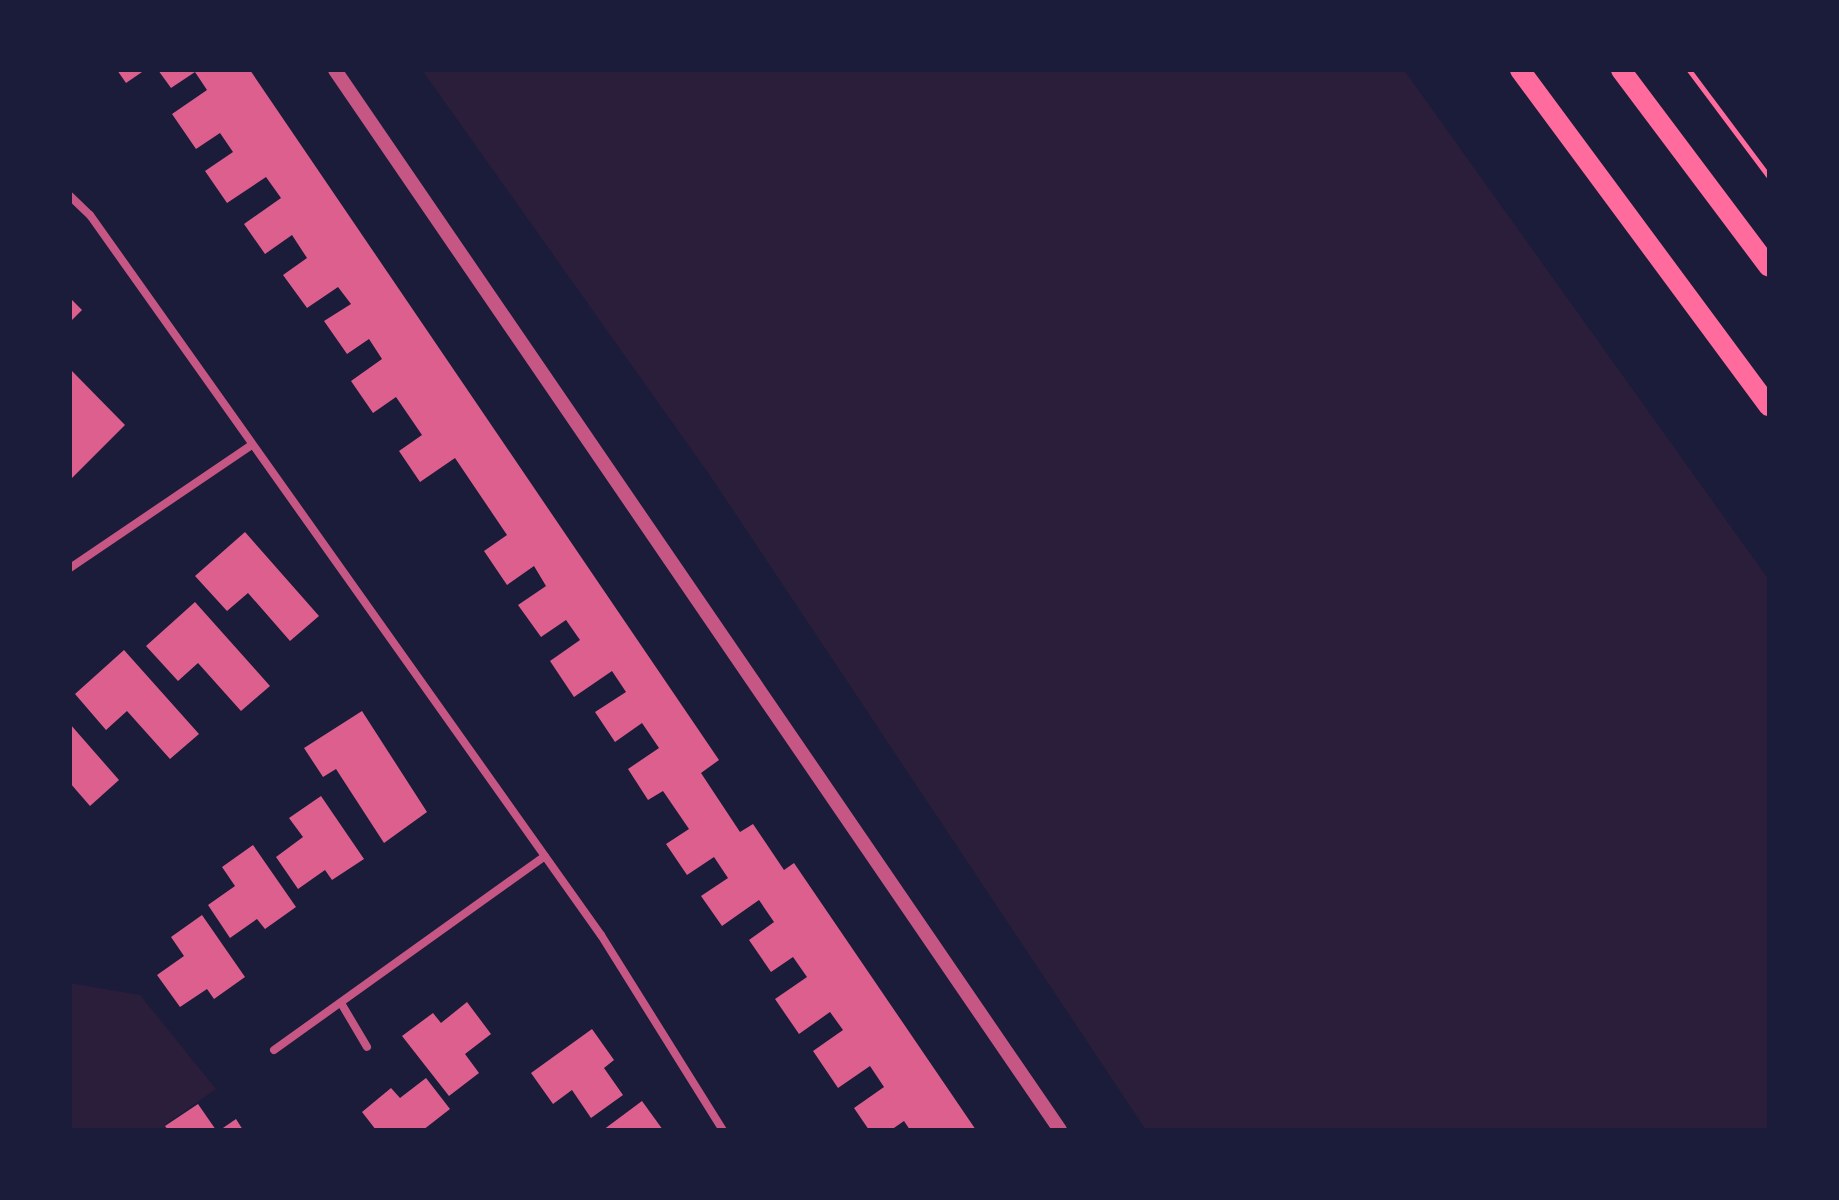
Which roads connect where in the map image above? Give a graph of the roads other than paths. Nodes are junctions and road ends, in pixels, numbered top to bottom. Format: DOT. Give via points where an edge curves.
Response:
graph roads {
  1 [pos="335,70"];
  2 [pos="1520,70"];
  3 [pos="1621,70"];
  4 [pos="70,196"];
  5 [pos="1769,267"];
  6 [pos="1769,406"];
  7 [pos="252,445"];
  8 [pos="70,568"];
  9 [pos="545,856"];
  10 [pos="341,1003"];
  11 [pos="367,1047"];
  12 [pos="274,1050"];
  13 [pos="723,1130"];
  14 [pos="1060,1130"];
  1 -- 14 [label="street"];
  2 -- 6 [label="main road"];
  3 -- 5 [label="main road"];
  4 -- 7 [label="street" via="90,215"];
  7 -- 8 [label="street"];
  7 -- 9 [label="street"];
  9 -- 10 [label="street"];
  9 -- 13 [label="street"];
  10 -- 11 [label="street"];
  10 -- 12 [label="street"];
}
